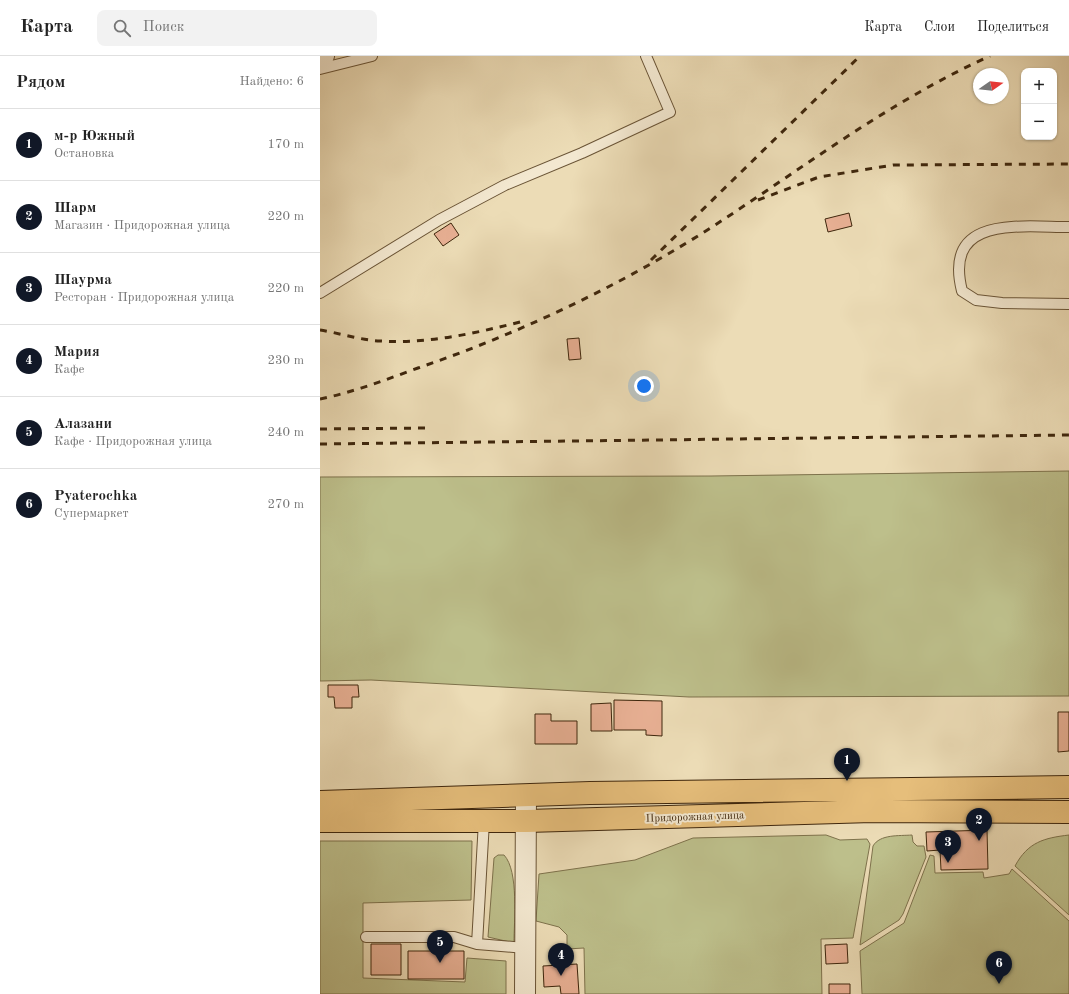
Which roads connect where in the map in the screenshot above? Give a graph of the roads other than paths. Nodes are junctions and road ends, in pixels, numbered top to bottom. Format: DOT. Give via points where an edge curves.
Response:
graph roads {
  1 [pos="324,56"];
  2 [pos="372,56"];
  3 [pos="646,56"];
  4 [pos="320,58"];
  5 [pos="320,69"];
  6 [pos="1069,227"];
  7 [pos="320,293"];
  8 [pos="1069,304"];
  9 [pos="1069,787"];
  10 [pos="526,795"];
  11 [pos="320,802"];
  12 [pos="1069,812"];
  13 [pos="320,821"];
  14 [pos="484,821"];
  15 [pos="527,821"];
  16 [pos="366,937"];
  17 [pos="477,944"];
  18 [pos="525,948"];
  19 [pos="525,994"];
  1 -- 4 [label="street"];
  2 -- 5 [label="lane"];
  3 -- 7 [label="lane" via="670,112 505,185 439,220"];
  6 -- 8 [label="lane" via="1004,228 985,231 973,237 964,248 958,261 958,278 962,291 976,300"];
  9 -- 10 [label="main road"];
  10 -- 11 [label="main road"];
  10 -- 15 [label="street"];
  12 -- 15 [label="main road, Придорожная улица" via="872,811"];
  13 -- 14 [label="main road, Придорожная улица"];
  14 -- 15 [label="main road, Придорожная улица"];
  14 -- 17 [label="lane"];
  15 -- 18 [label="street"];
  16 -- 17 [label="lane" via="454,937"];
  17 -- 18 [label="lane"];
  18 -- 19 [label="street"];
}
